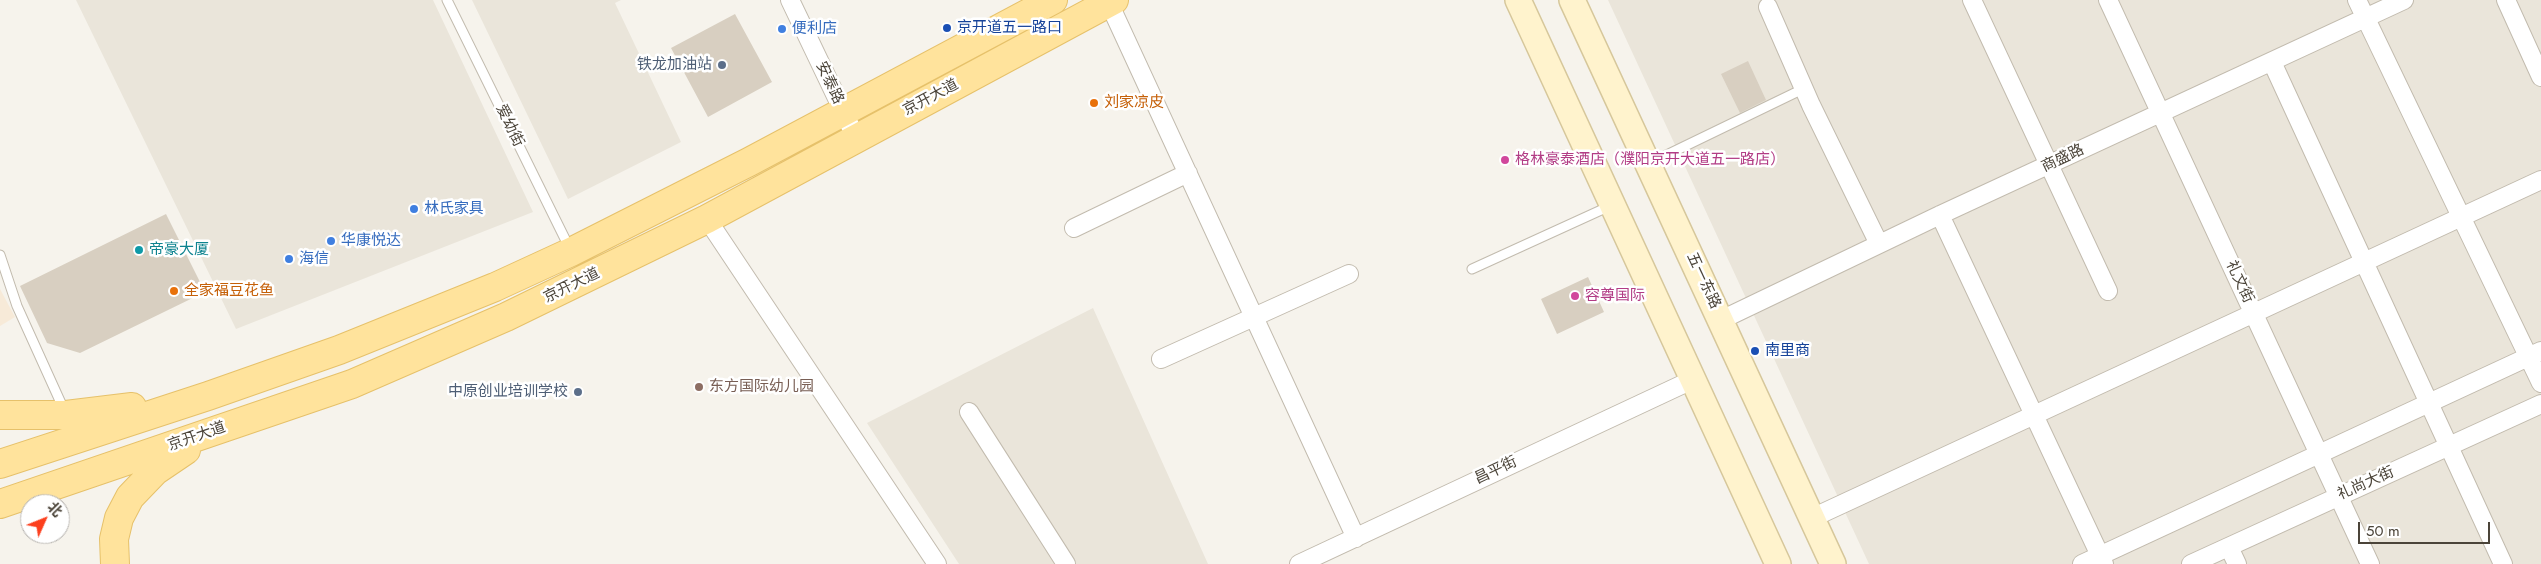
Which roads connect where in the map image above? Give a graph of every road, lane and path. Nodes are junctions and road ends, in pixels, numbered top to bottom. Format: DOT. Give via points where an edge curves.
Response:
graph roads {
  1 [pos="447,0"];
  2 [pos="790,0"];
  3 [pos="1053,0"];
  4 [pos="1518,0"];
  5 [pos="1572,0"];
  6 [pos="1972,0"];
  7 [pos="2108,0"];
  8 [pos="2357,0"];
  9 [pos="2404,0"];
  10 [pos="2506,0"];
  11 [pos="1111,1"];
  12 [pos="1768,6"];
  13 [pos="2366,18"];
  14 [pos="2272,62"];
  15 [pos="2541,77"];
  16 [pos="1805,88"];
  17 [pos="843,111"];
  18 [pos="2162,114"];
  19 [pos="856,138"];
  20 [pos="1648,163"];
  21 [pos="2050,165"];
  22 [pos="1188,173"];
  23 [pos="2541,180"];
  24 [pos="1613,205"];
  25 [pos="1940,216"];
  26 [pos="2461,217"];
  27 [pos="707,219"];
  28 [pos="1074,228"];
  29 [pos="1879,244"];
  30 [pos="571,252"];
  31 [pos="0,255"];
  32 [pos="2363,262"];
  33 [pos="1472,269"];
  34 [pos="1349,274"];
  35 [pos="2108,291"];
  36 [pos="2253,313"];
  37 [pos="1254,317"];
  38 [pos="1721,320"];
  39 [pos="2535,354"];
  40 [pos="1161,359"];
  41 [pos="1694,379"];
  42 [pos="2541,383"];
  43 [pos="208,396"];
  44 [pos="2428,403"];
  45 [pos="2541,404"];
  46 [pos="270,412"];
  47 [pos="969,412"];
  48 [pos="0,415"];
  49 [pos="2034,415"];
  50 [pos="66,416"];
  51 [pos="2448,447"];
  52 [pos="2318,454"];
  53 [pos="0,464"];
  54 [pos="2338,497"];
  55 [pos="0,504"];
  56 [pos="1812,518"];
  57 [pos="1356,538"];
  58 [pos="2229,547"];
  59 [pos="2102,560"];
  60 [pos="115,564"];
  61 [pos="937,564"];
  62 [pos="1066,564"];
  63 [pos="1299,564"];
  64 [pos="1778,564"];
  65 [pos="1833,564"];
  66 [pos="2082,564"];
  67 [pos="2191,564"];
  68 [pos="2236,564"];
  69 [pos="2370,564"];
  70 [pos="2503,564"];
  1 -- 30 [label="lane, 爱幼街"];
  2 -- 17 [label="street, 安泰路"];
  3 -- 17 [label="main road, 京开大道"];
  4 -- 24 [label="street"];
  5 -- 20 [label="street, 五一东路"];
  6 -- 21 [label="street"];
  7 -- 18 [label="street, 礼文街"];
  8 -- 13 [label="street"];
  9 -- 13 [label="street, 商盛路"];
  10 -- 15 [label="street"];
  11 -- 19 [label="main road, 京开大道"];
  11 -- 22 [label="street"];
  12 -- 16 [label="street"];
  13 -- 14 [label="street, 商盛路"];
  13 -- 26 [label="street"];
  14 -- 18 [label="street, 商盛路"];
  14 -- 32 [label="street"];
  16 -- 20 [label="lane"];
  16 -- 29 [label="street"];
  17 -- 19 [label="street, 安泰路"];
  17 -- 30 [label="main road, 京开大道"];
  18 -- 21 [label="street, 商盛路"];
  18 -- 36 [label="street, 礼文街"];
  19 -- 27 [label="main road, 京开大道"];
  20 -- 38 [label="street, 五一东路"];
  21 -- 25 [label="street, 商盛路"];
  21 -- 35 [label="street"];
  22 -- 28 [label="street"];
  22 -- 37 [label="street"];
  23 -- 26 [label="street"];
  24 -- 33 [label="lane"];
  24 -- 41 [label="street"];
  25 -- 29 [label="street, 商盛路"];
  25 -- 49 [label="street"];
  26 -- 32 [label="street"];
  26 -- 39 [label="street"];
  27 -- 46 [label="main road, 京开大道" via="506,318 412,360"];
  27 -- 61 [label="street"];
  29 -- 38 [label="street, 商盛路"];
  30 -- 43 [label="main road, 京开大道" via="400,326"];
  31 -- 50 [label="lane" via="17,306"];
  32 -- 36 [label="street"];
  32 -- 44 [label="street"];
  34 -- 37 [label="street"];
  36 -- 49 [label="street"];
  36 -- 52 [label="street, 礼文街"];
  37 -- 40 [label="street"];
  37 -- 57 [label="street"];
  38 -- 56 [label="street, 五一东路"];
  39 -- 42 [label="street"];
  39 -- 44 [label="street"];
  41 -- 57 [label="street, 昌平街"];
  41 -- 64 [label="street"];
  43 -- 50 [label="main road"];
  43 -- 53 [label="main road, 京开大道"];
  44 -- 51 [label="street"];
  44 -- 52 [label="street"];
  45 -- 51 [label="street, 礼尚大街"];
  46 -- 55 [label="main road, 京开大道"];
  46 -- 60 [label="main road" via="179,453 155,471 130,497 119,518 114,539"];
  47 -- 62 [label="street"];
  48 -- 50 [label="main road"];
  49 -- 56 [label="street"];
  49 -- 59 [label="street"];
  51 -- 54 [label="street, 礼尚大街"];
  51 -- 70 [label="street"];
  52 -- 54 [label="street, 礼文街"];
  52 -- 59 [label="street"];
  54 -- 58 [label="street, 礼尚大街"];
  54 -- 69 [label="street, 礼文街"];
  56 -- 65 [label="street, 五一东路"];
  57 -- 63 [label="street, 昌平街"];
  58 -- 67 [label="street, 礼尚大街"];
  58 -- 68 [label="street"];
  59 -- 66 [label="street"];
}
